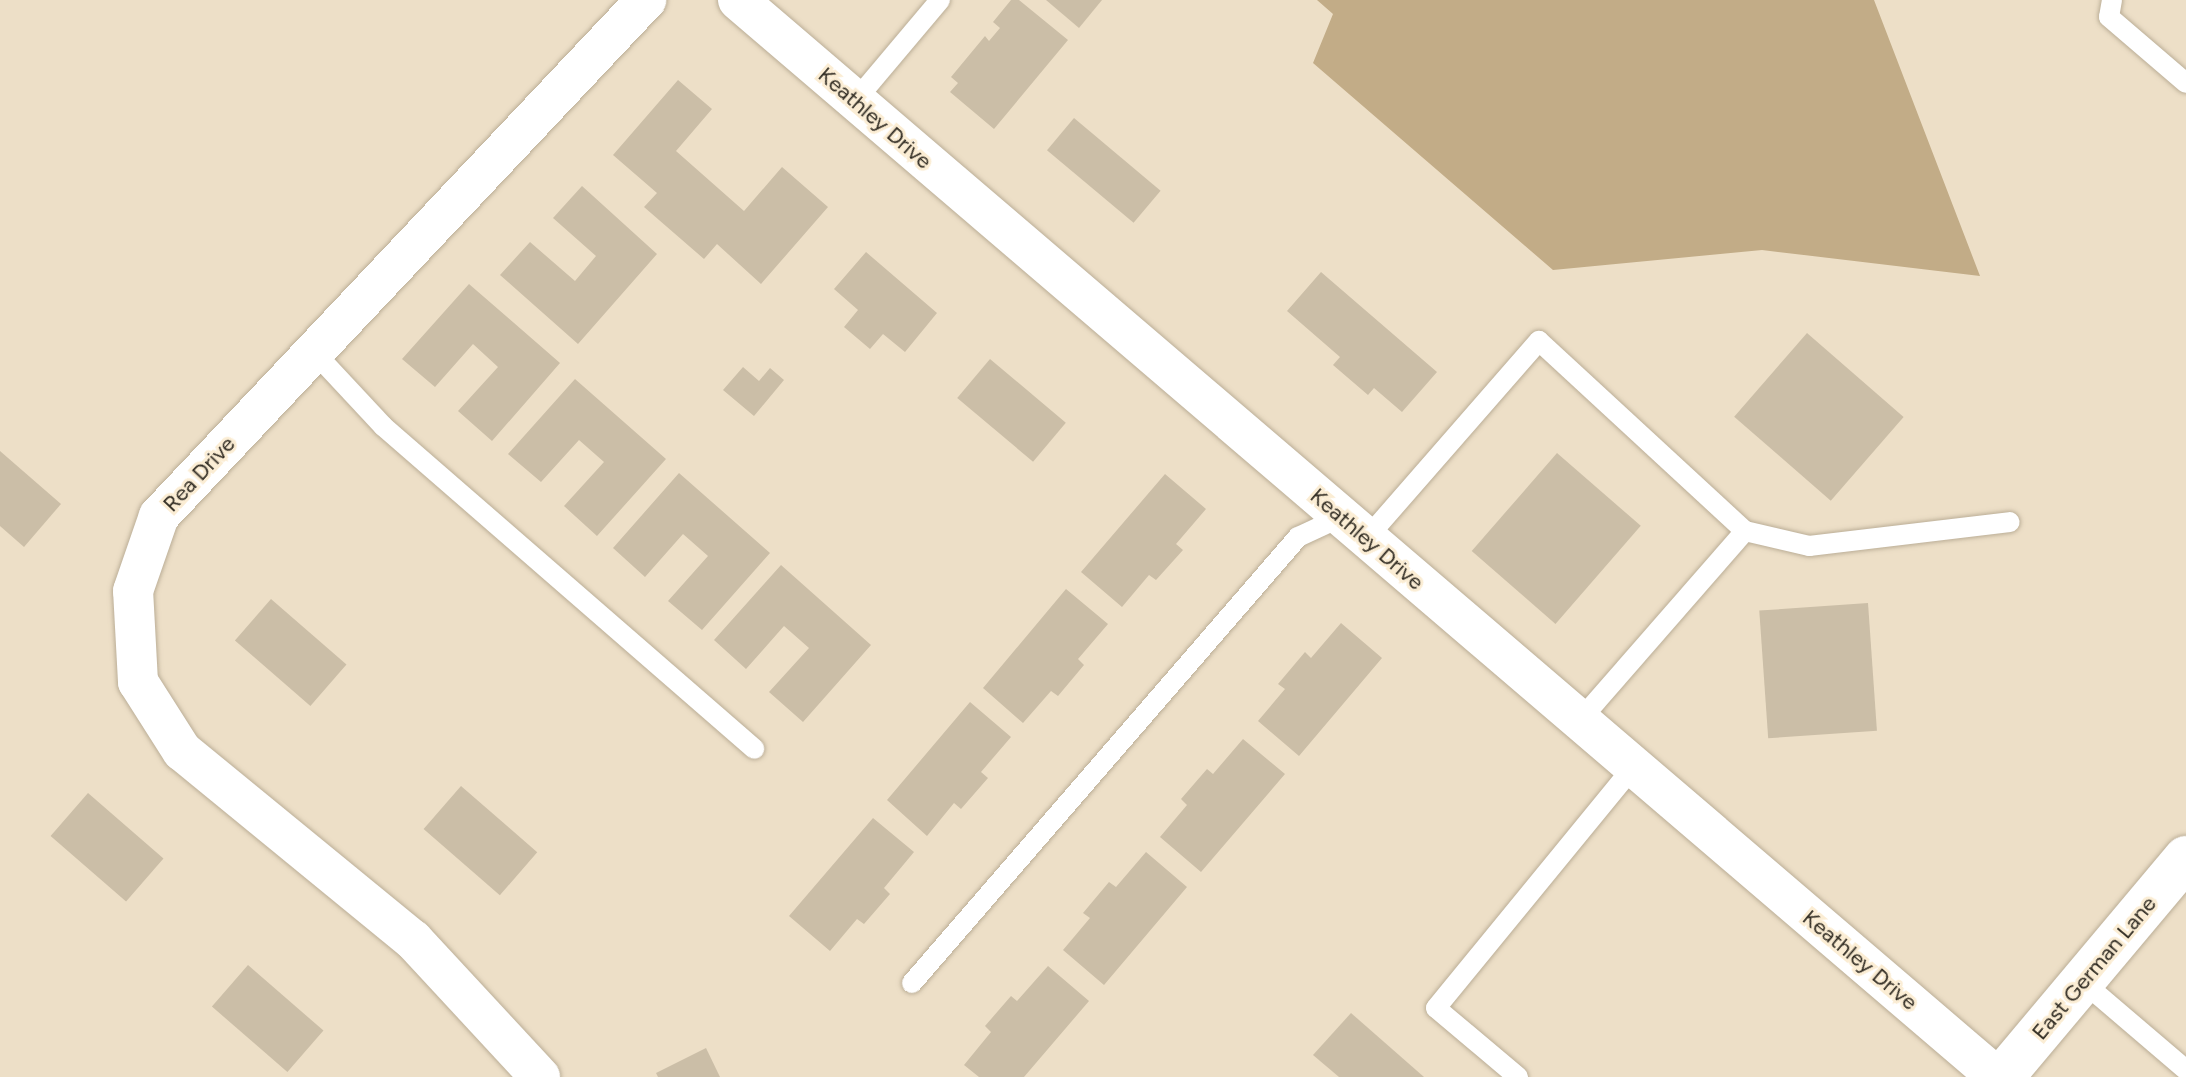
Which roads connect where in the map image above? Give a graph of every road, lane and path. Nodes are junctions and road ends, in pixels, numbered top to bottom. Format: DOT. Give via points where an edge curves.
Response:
graph roads {
  1 [pos="646,0"];
  2 [pos="738,0"];
  3 [pos="940,0"];
  4 [pos="2112,0"];
  5 [pos="2186,83"];
  6 [pos="855,101"];
  7 [pos="314,352"];
  8 [pos="2010,522"];
  9 [pos="1354,528"];
  10 [pos="1745,531"];
  11 [pos="1579,721"];
  12 [pos="754,749"];
  13 [pos="1633,767"];
  14 [pos="2186,858"];
  15 [pos="2083,982"];
  16 [pos="912,983"];
  17 [pos="2186,1070"];
  18 [pos="540,1077"];
  19 [pos="1518,1077"];
  20 [pos="2000,1077"];
  1 -- 7 [label="street, Rea Drive"];
  2 -- 6 [label="street, Keathley Drive"];
  3 -- 6 [label="lane"];
  4 -- 5 [label="lane" via="2109,17"];
  6 -- 9 [label="street, Keathley Drive"];
  7 -- 12 [label="lane" via="383,426"];
  7 -- 18 [label="street, Rea Drive" via="159,516 133,591 138,682 182,751 413,940"];
  8 -- 10 [label="lane" via="1809,546"];
  9 -- 10 [label="lane" via="1539,341"];
  9 -- 11 [label="street, Keathley Drive"];
  9 -- 16 [label="lane" via="1298,537"];
  10 -- 11 [label="lane"];
  11 -- 13 [label="street, Keathley Drive"];
  13 -- 19 [label="lane" via="1436,1008"];
  13 -- 20 [label="street, Keathley Drive"];
  14 -- 15 [label="street, East German Lane"];
  15 -- 17 [label="lane"];
  15 -- 20 [label="street, East German Lane"];
}
